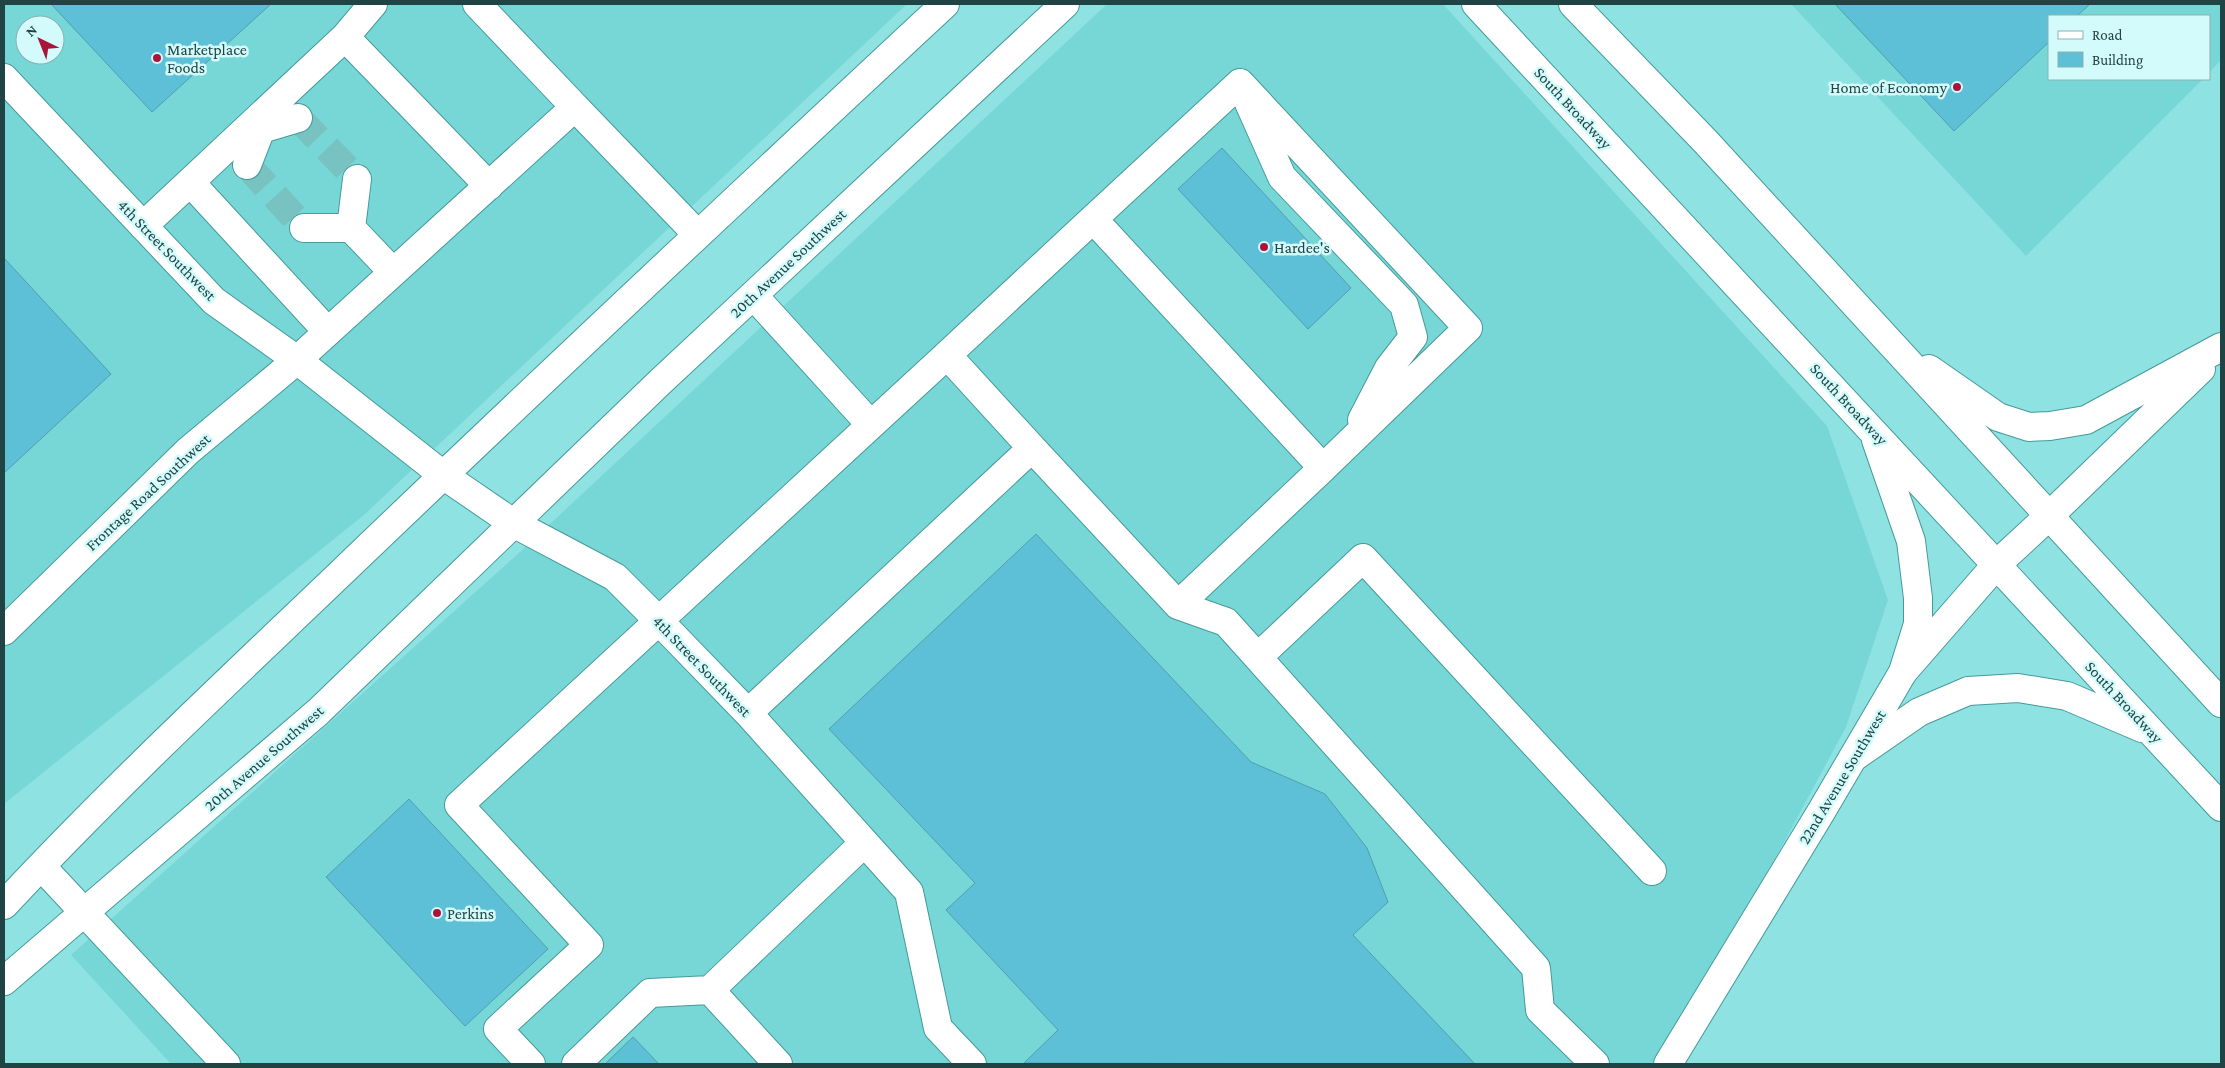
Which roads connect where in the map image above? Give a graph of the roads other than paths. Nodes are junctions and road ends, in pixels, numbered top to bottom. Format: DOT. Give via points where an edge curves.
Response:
graph roads {
  1 [pos="373,4"];
  2 [pos="477,4"];
  3 [pos="945,4"];
  4 [pos="1064,4"];
  5 [pos="1476,4"];
  6 [pos="1573,4"];
  7 [pos="345,37"];
  8 [pos="4,78"];
  9 [pos="1240,83"];
  10 [pos="576,107"];
  11 [pos="298,118"];
  12 [pos="258,125"];
  13 [pos="247,166"];
  14 [pos="357,179"];
  15 [pos="190,182"];
  16 [pos="488,186"];
  17 [pos="1093,219"];
  18 [pos="143,226"];
  19 [pos="304,228"];
  20 [pos="351,228"];
  21 [pos="698,235"];
  22 [pos="393,272"];
  23 [pos="754,295"];
  24 [pos="328,332"];
  25 [pos="1887,340"];
  26 [pos="2221,348"];
  27 [pos="947,355"];
  28 [pos="297,360"];
  29 [pos="871,425"];
  30 [pos="1872,429"];
  31 [pos="1352,439"];
  32 [pos="1032,448"];
  33 [pos="1323,468"];
  34 [pos="443,475"];
  35 [pos="2049,516"];
  36 [pos="513,523"];
  37 [pos="1997,564"];
  38 [pos="1178,605"];
  39 [pos="659,621"];
  40 [pos="4,630"];
  41 [pos="1258,657"];
  42 [pos="1903,672"];
  43 [pos="2221,703"];
  44 [pos="748,713"];
  45 [pos="2152,732"];
  46 [pos="1854,757"];
  47 [pos="2214,799"];
  48 [pos="2221,821"];
  49 [pos="864,843"];
  50 [pos="41,866"];
  51 [pos="1652,871"];
  52 [pos="4,905"];
  53 [pos="85,912"];
  54 [pos="4,982"];
  55 [pos="710,990"];
  56 [pos="226,1064"];
  57 [pos="531,1064"];
  58 [pos="576,1064"];
  59 [pos="778,1064"];
  60 [pos="972,1064"];
  61 [pos="1595,1064"];
  62 [pos="1668,1064"];
  1 -- 7 [label="main road"];
  2 -- 10 [label="main road"];
  3 -- 21 [label="main road"];
  4 -- 23 [label="main road, 20th Avenue Southwest"];
  5 -- 30 [label="main road, South Broadway"];
  6 -- 25 [label="main road" via="1706,142"];
  7 -- 12 [label="main road"];
  7 -- 16 [label="main road"];
  8 -- 18 [label="main road, 4th Street Southwest"];
  9 -- 17 [label="main road"];
  9 -- 31 [label="main road" via="1282,177 1404,305 1413,337 1389,368"];
  9 -- 31 [label="main road" via="1468,328"];
  10 -- 16 [label="main road, Frontage Road Southwest"];
  10 -- 21 [label="main road"];
  11 -- 12 [label="main road"];
  12 -- 13 [label="main road"];
  12 -- 15 [label="main road"];
  14 -- 20 [label="main road"];
  15 -- 18 [label="main road"];
  15 -- 24 [label="main road"];
  16 -- 22 [label="main road, Frontage Road Southwest"];
  17 -- 27 [label="main road"];
  17 -- 33 [label="main road"];
  18 -- 28 [label="main road, 4th Street Southwest" via="214,301"];
  19 -- 20 [label="main road"];
  20 -- 22 [label="main road"];
  21 -- 34 [label="main road"];
  22 -- 24 [label="main road, Frontage Road Southwest"];
  23 -- 29 [label="main road"];
  23 -- 36 [label="main road, 20th Avenue Southwest"];
  24 -- 28 [label="main road, Frontage Road Southwest"];
  25 -- 26 [label="main road" via="1998,417 2029,427 2086,420"];
  25 -- 35 [label="main road"];
  26 -- 35 [label="main road, 22nd Avenue Southwest"];
  27 -- 29 [label="main road"];
  27 -- 32 [label="main road"];
  28 -- 34 [label="main road, 4th Street Southwest"];
  28 -- 40 [label="main road, Frontage Road Southwest" via="188,451"];
  29 -- 39 [label="main road"];
  30 -- 37 [label="main road, South Broadway"];
  30 -- 42 [label="main road" via="1911,541 1918,624"];
  31 -- 33 [label="main road"];
  32 -- 38 [label="main road"];
  32 -- 44 [label="main road"];
  33 -- 38 [label="main road"];
  34 -- 36 [label="main road"];
  34 -- 50 [label="main road"];
  35 -- 37 [label="main road, 22nd Avenue Southwest"];
  35 -- 43 [label="main road"];
  36 -- 39 [label="main road, 4th Street Southwest" via="615,577"];
  36 -- 53 [label="main road, 20th Avenue Southwest" via="318,712"];
  37 -- 42 [label="main road, 22nd Avenue Southwest"];
  37 -- 45 [label="main road, South Broadway"];
  38 -- 41 [label="main road" via="1226,622"];
  39 -- 44 [label="main road, 4th Street Southwest"];
  39 -- 57 [label="main road" via="460,805 589,945 498,1029"];
  41 -- 51 [label="main road" via="1362,558"];
  41 -- 61 [label="main road" via="1536,968 1540,1010"];
  42 -- 46 [label="main road, 22nd Avenue Southwest"];
  44 -- 49 [label="main road, 4th Street Southwest"];
  45 -- 46 [label="main road" via="2067,696 2018,688 1968,691 1919,712"];
  45 -- 47 [label="main road, South Broadway"];
  46 -- 62 [label="main road, 22nd Avenue Southwest"];
  47 -- 48 [label="main road, South Broadway"];
  49 -- 55 [label="main road"];
  49 -- 60 [label="main road" via="909,892 938,1028"];
  50 -- 52 [label="main road"];
  50 -- 53 [label="main road"];
  53 -- 54 [label="main road, 20th Avenue Southwest"];
  53 -- 56 [label="main road"];
  55 -- 58 [label="main road" via="650,993"];
  55 -- 59 [label="main road"];
}
